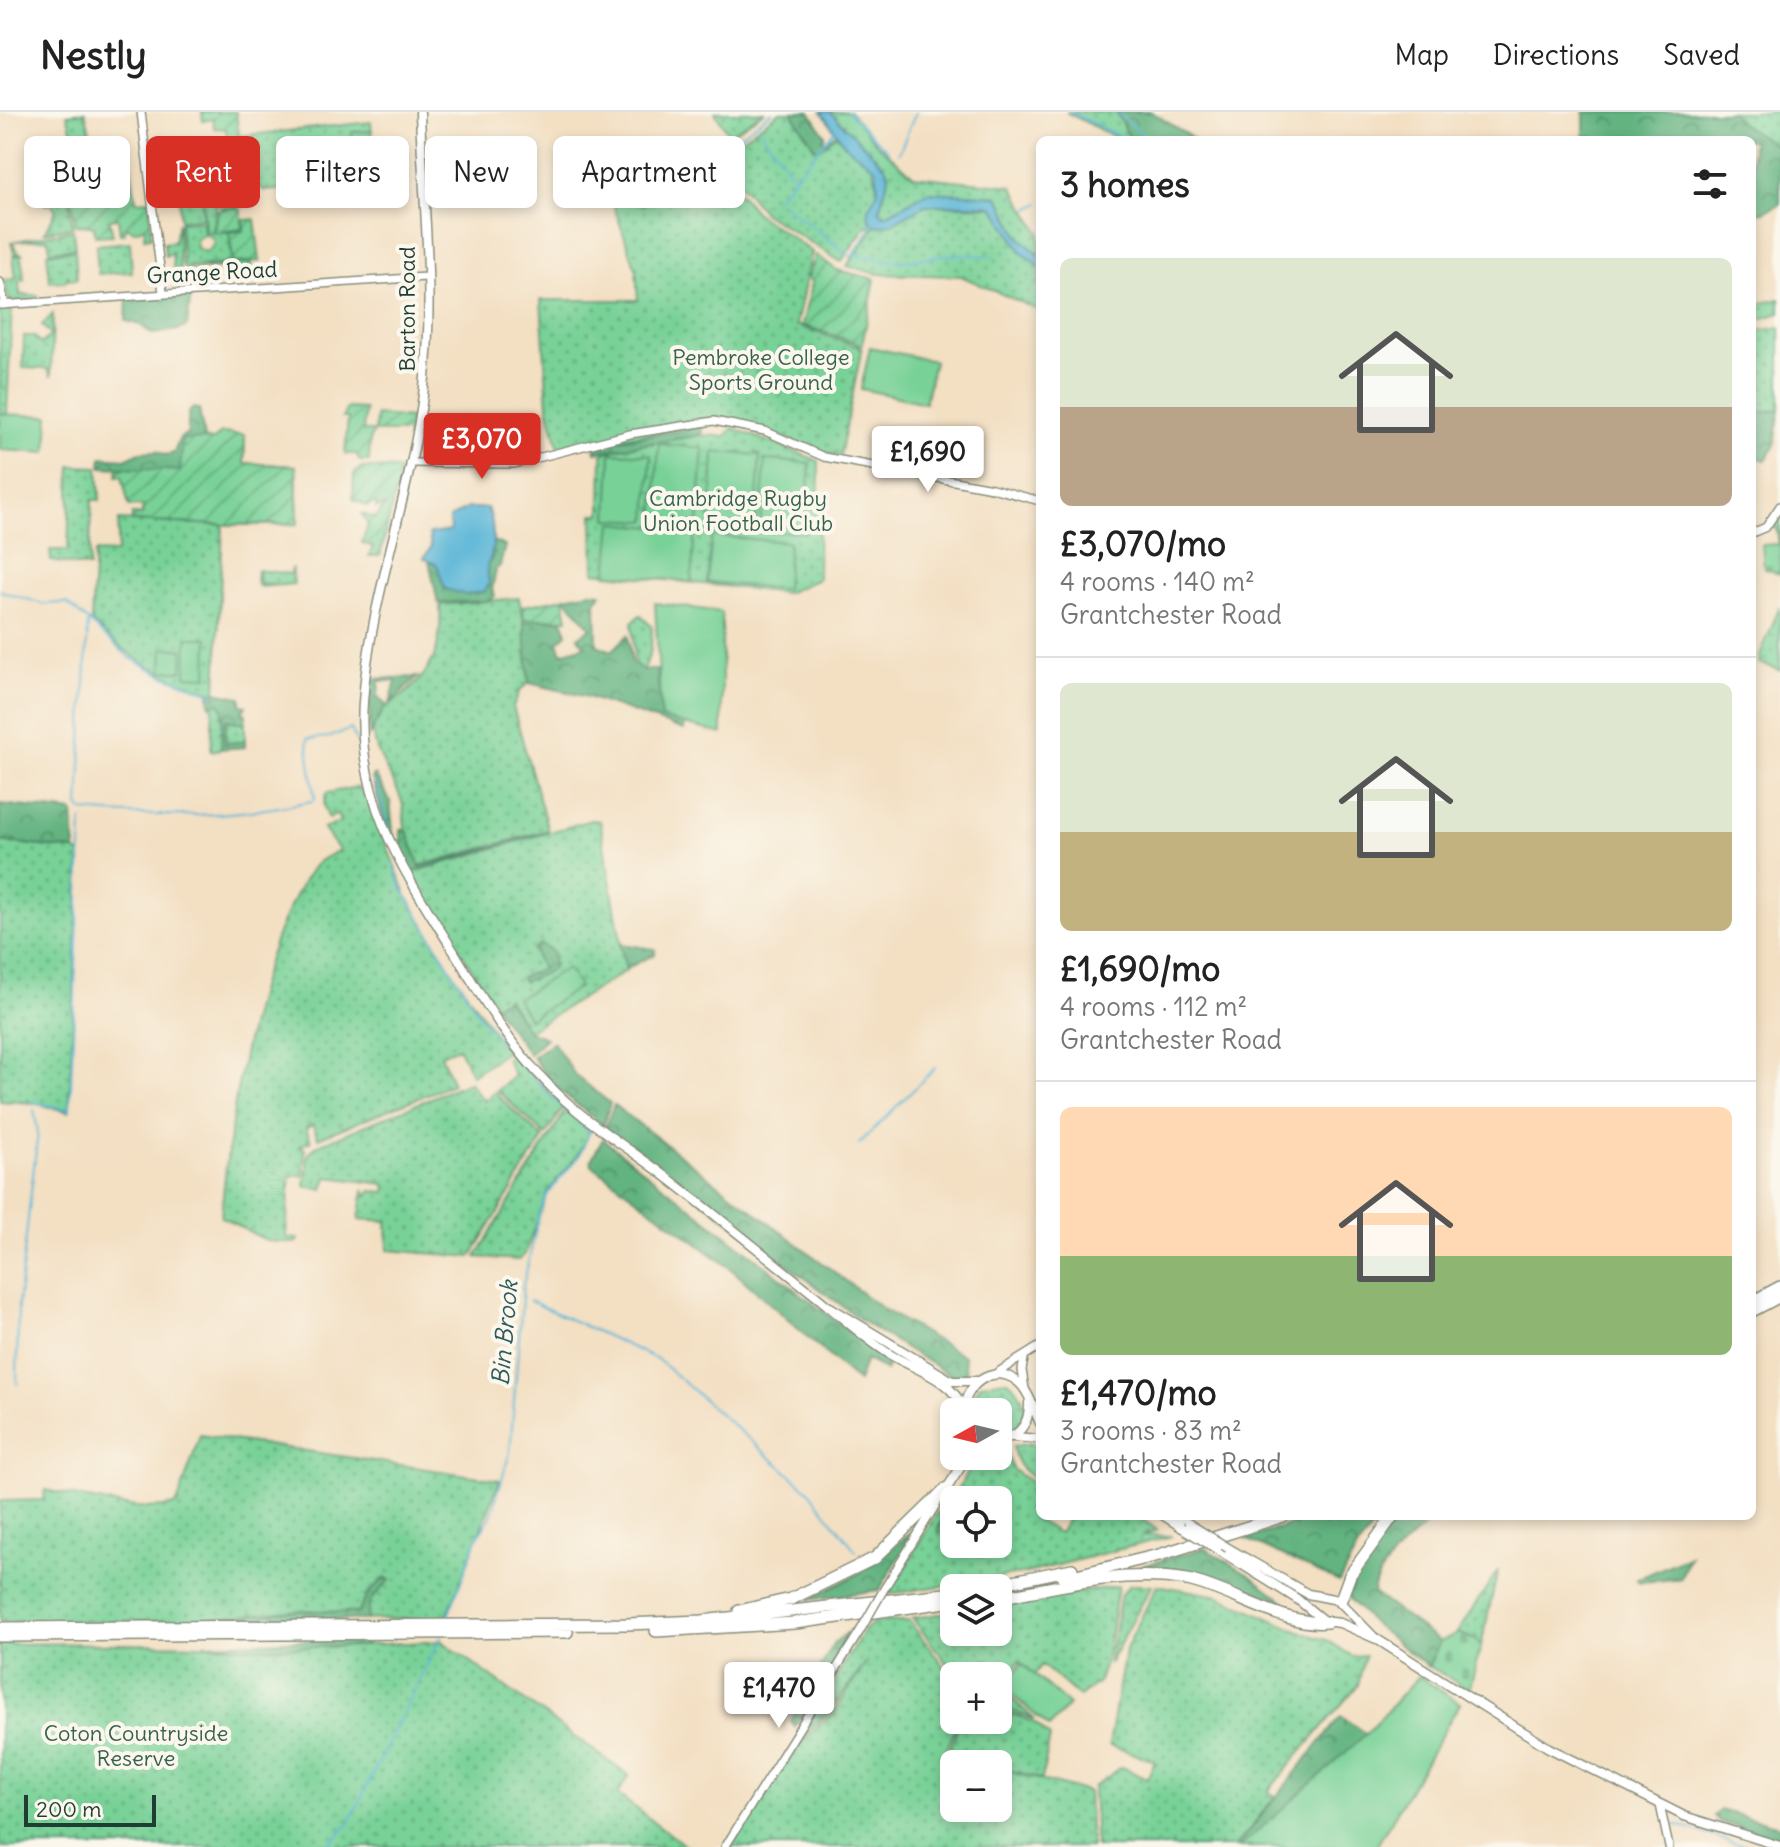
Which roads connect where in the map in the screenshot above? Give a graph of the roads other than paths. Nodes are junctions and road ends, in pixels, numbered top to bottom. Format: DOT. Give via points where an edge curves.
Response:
graph roads {
  1 [pos="141,112"];
  2 [pos="420,112"];
  3 [pos="426,277"];
  4 [pos="0,282"];
  5 [pos="163,293"];
  6 [pos="2,305"];
  7 [pos="410,463"];
  8 [pos="1036,500"];
  9 [pos="1780,506"];
  10 [pos="1756,531"];
  11 [pos="1780,1287"];
  12 [pos="1780,1296"];
  13 [pos="1756,1300"];
  14 [pos="829,1307"];
  15 [pos="1756,1309"];
  16 [pos="1036,1349"];
  17 [pos="1025,1357"];
  18 [pos="993,1375"];
  19 [pos="978,1381"];
  20 [pos="1027,1395"];
  21 [pos="957,1398"];
  22 [pos="966,1398"];
  23 [pos="1036,1414"];
  24 [pos="1012,1437"];
  25 [pos="1036,1439"];
  26 [pos="940,1495"];
  27 [pos="940,1499"];
  28 [pos="1173,1520"];
  29 [pos="1180,1520"];
  30 [pos="1247,1520"];
  31 [pos="1270,1520"];
  32 [pos="1390,1520"];
  33 [pos="1185,1525"];
  34 [pos="1012,1581"];
  35 [pos="1012,1592"];
  36 [pos="1012,1594"];
  37 [pos="940,1595"];
  38 [pos="1322,1598"];
  39 [pos="940,1603"];
  40 [pos="1340,1603"];
  41 [pos="1326,1620"];
  42 [pos="627,1624"];
  43 [pos="0,1628"];
  44 [pos="0,1636"];
  45 [pos="1375,1638"];
  46 [pos="1658,1804"];
  47 [pos="1676,1813"];
  48 [pos="1664,1823"];
  49 [pos="1780,1846"];
  50 [pos="725,1847"];
  51 [pos="1669,1847"];
  1 -- 5 [label="street"];
  2 -- 3 [label="main road, Barton Road"];
  3 -- 5 [label="street, Grange Road"];
  3 -- 7 [label="main road, Barton Road" via="427,365"];
  4 -- 6 [label="street"];
  5 -- 6 [label="street, Grange Road"];
  7 -- 8 [label="street" via="514,464 630,434 714,421 765,431 824,457"];
  7 -- 14 [label="main road, Barton Road" via="365,683 363,740 372,795 393,851 526,1059 569,1104"];
  9 -- 10 [label="street" via="1766,527"];
  11 -- 13 [label="highway"];
  12 -- 15 [label="highway"];
  14 -- 19 [label="main road" via="952,1381"];
  14 -- 21 [label="main road" via="875,1345 952,1390"];
  16 -- 17 [label="street"];
  17 -- 18 [label="street"];
  17 -- 20 [label="street"];
  18 -- 19 [label="main road"];
  18 -- 20 [label="main road" via="1011,1378"];
  19 -- 22 [label="main road"];
  20 -- 23 [label="main road"];
  20 -- 24 [label="main road" via="1027,1421"];
  24 -- 25 [label="main road"];
  26 -- 42 [label="highway" via="875,1558 821,1587 763,1607"];
  27 -- 50 [label="street, bridge"];
  28 -- 33 [label="main road"];
  29 -- 33 [label="main road"];
  30 -- 34 [label="highway" via="1106,1561"];
  31 -- 35 [label="highway"];
  32 -- 40 [label="highway" via="1342,1589"];
  33 -- 38 [label="main road, bridge"];
  33 -- 41 [label="main road, bridge"];
  36 -- 41 [label="highway" via="1101,1579 1162,1577 1224,1590 1303,1622"];
  37 -- 42 [label="highway" via="702,1621"];
  38 -- 40 [label="main road"];
  38 -- 41 [label="main road" via="1316,1605"];
  39 -- 44 [label="highway" via="795,1623 673,1630"];
  40 -- 41 [label="main road" via="1340,1616"];
  40 -- 45 [label="main road"];
  41 -- 45 [label="main road"];
  42 -- 43 [label="highway"];
  45 -- 46 [label="main road" via="1521,1732"];
  46 -- 47 [label="main road"];
  46 -- 48 [label="street"];
  47 -- 48 [label="street"];
  47 -- 49 [label="main road"];
  48 -- 51 [label="street"];
}
